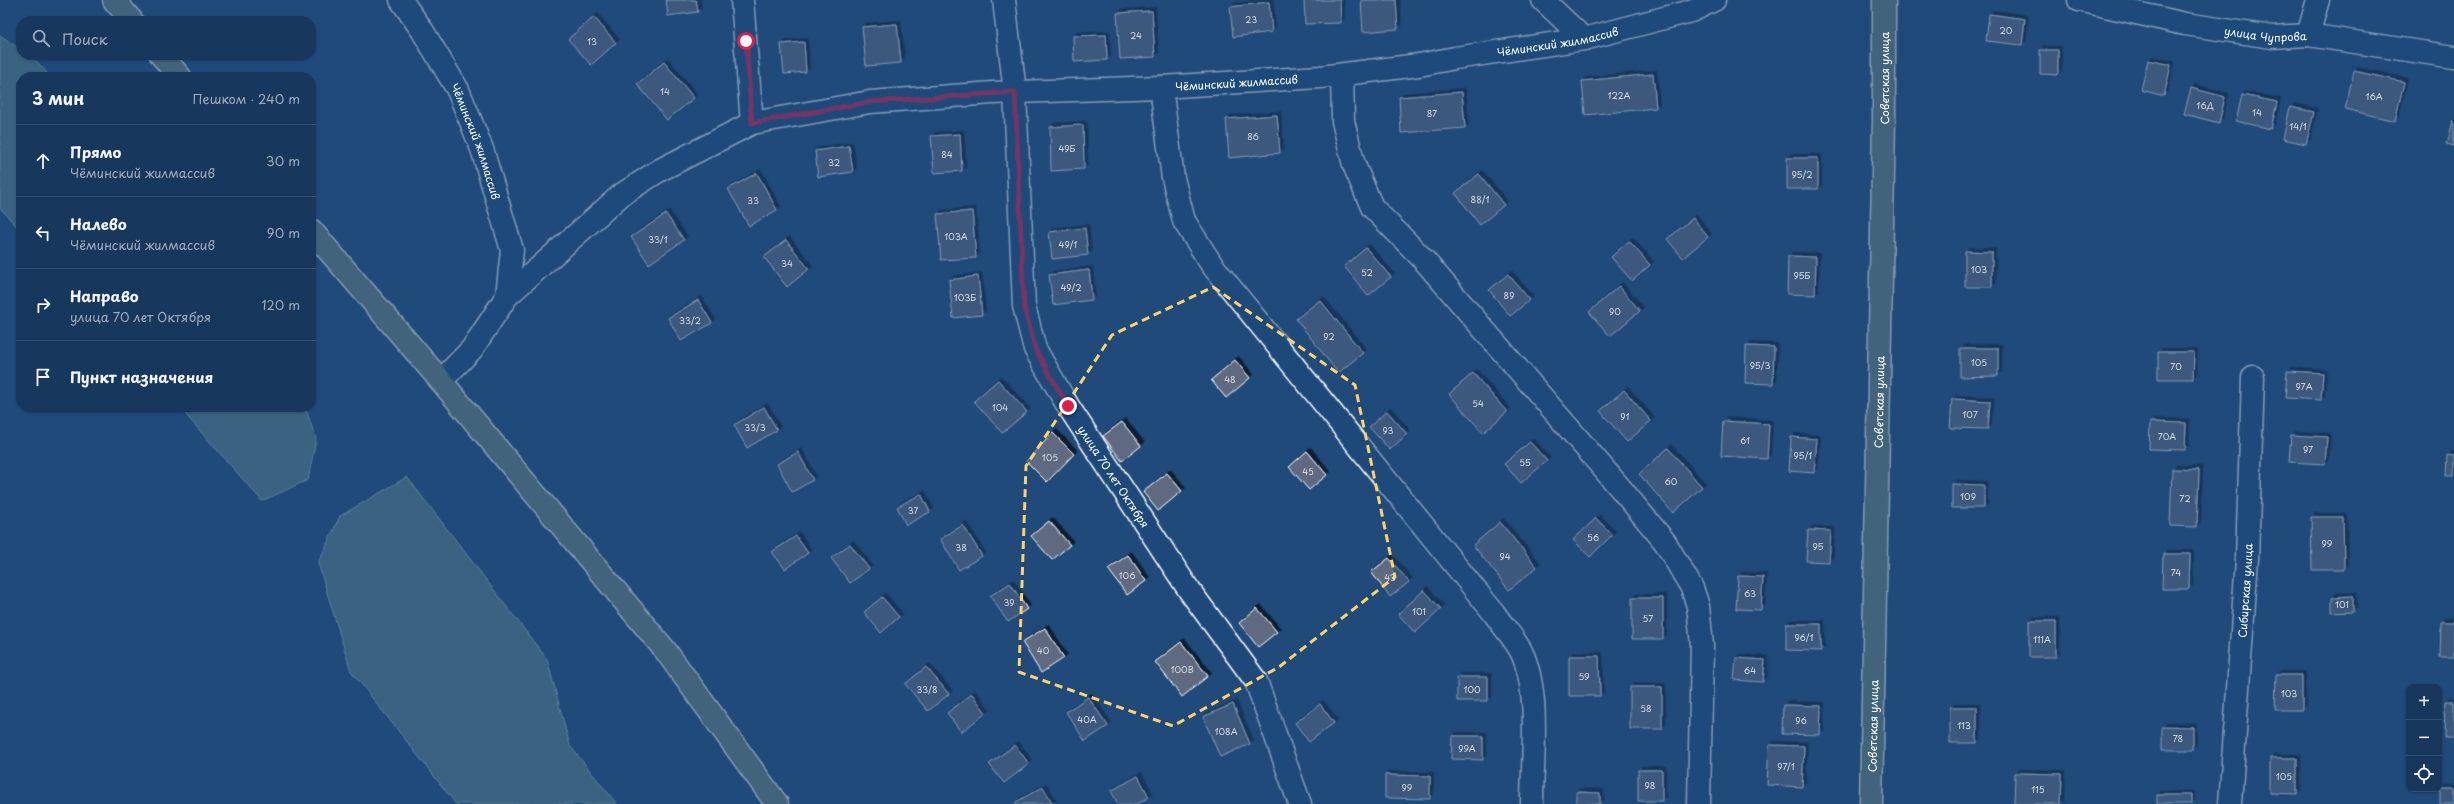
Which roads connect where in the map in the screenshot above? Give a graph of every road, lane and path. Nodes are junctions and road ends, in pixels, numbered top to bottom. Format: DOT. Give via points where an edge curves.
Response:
graph roads {
  1 [pos="114,0"];
  2 [pos="401,0"];
  3 [pos="742,0"];
  4 [pos="1004,0"];
  5 [pos="1543,0"];
  6 [pos="1714,0"];
  7 [pos="1884,0"];
  8 [pos="2079,0"];
  9 [pos="2318,0"];
  10 [pos="1562,8"];
  11 [pos="128,16"];
  12 [pos="2308,35"];
  13 [pos="1584,39"];
  14 [pos="2454,57"];
  15 [pos="165,60"];
  16 [pos="176,72"];
  17 [pos="1342,75"];
  18 [pos="1161,87"];
  19 [pos="1015,92"];
  20 [pos="752,123"];
  21 [pos="316,236"];
  22 [pos="507,296"];
  23 [pos="2253,377"];
  24 [pos="441,381"];
  25 [pos="777,804"];
  26 [pos="1300,804"];
  27 [pos="1532,804"];
  28 [pos="1699,804"];
  29 [pos="1871,804"];
  30 [pos="2230,804"];
  1 -- 11 [label="main road"];
  2 -- 22 [label="street, Чёминский жилмассив" via="458,90 482,149 512,250"];
  3 -- 20 [label="street"];
  4 -- 19 [label="street, улица 70 лет Октября"];
  5 -- 10 [label="street"];
  6 -- 13 [label="street, Чёминский жилмассив" via="1692,11"];
  7 -- 29 [label="main road, Советская улица"];
  8 -- 12 [label="street, улица Чупрова" via="2185,24 2272,37"];
  9 -- 12 [label="street"];
  10 -- 13 [label="street"];
  12 -- 14 [label="street, улица Чупрова"];
  13 -- 17 [label="street, Чёминский жилмассив"];
  15 -- 16 [label="main road"];
  17 -- 18 [label="street, Чёминский жилмассив"];
  17 -- 28 [label="street" via="1343,121 1354,165 1372,207 1423,259 1627,496 1665,542 1692,588 1698,606 1702,645"];
  18 -- 19 [label="street, Чёминский жилмассив"];
  18 -- 27 [label="street" via="1173,178 1184,221 1212,265 1494,613 1520,651 1529,678 1533,716"];
  19 -- 20 [label="street, Чёминский жилмассив" via="870,102"];
  19 -- 26 [label="street, улица 70 лет Октября" via="1024,306 1035,349 1068,406 1189,590 1256,681"];
  20 -- 22 [label="street, Чёминский жилмассив" via="660,170 621,195"];
  21 -- 24 [label="main road"];
  22 -- 24 [label="street, Чёминский жилмассив" via="472,349"];
  23 -- 30 [label="street, Сибирская улица" via="2247,559"];
  24 -- 25 [label="main road" via="665,650"];
}
